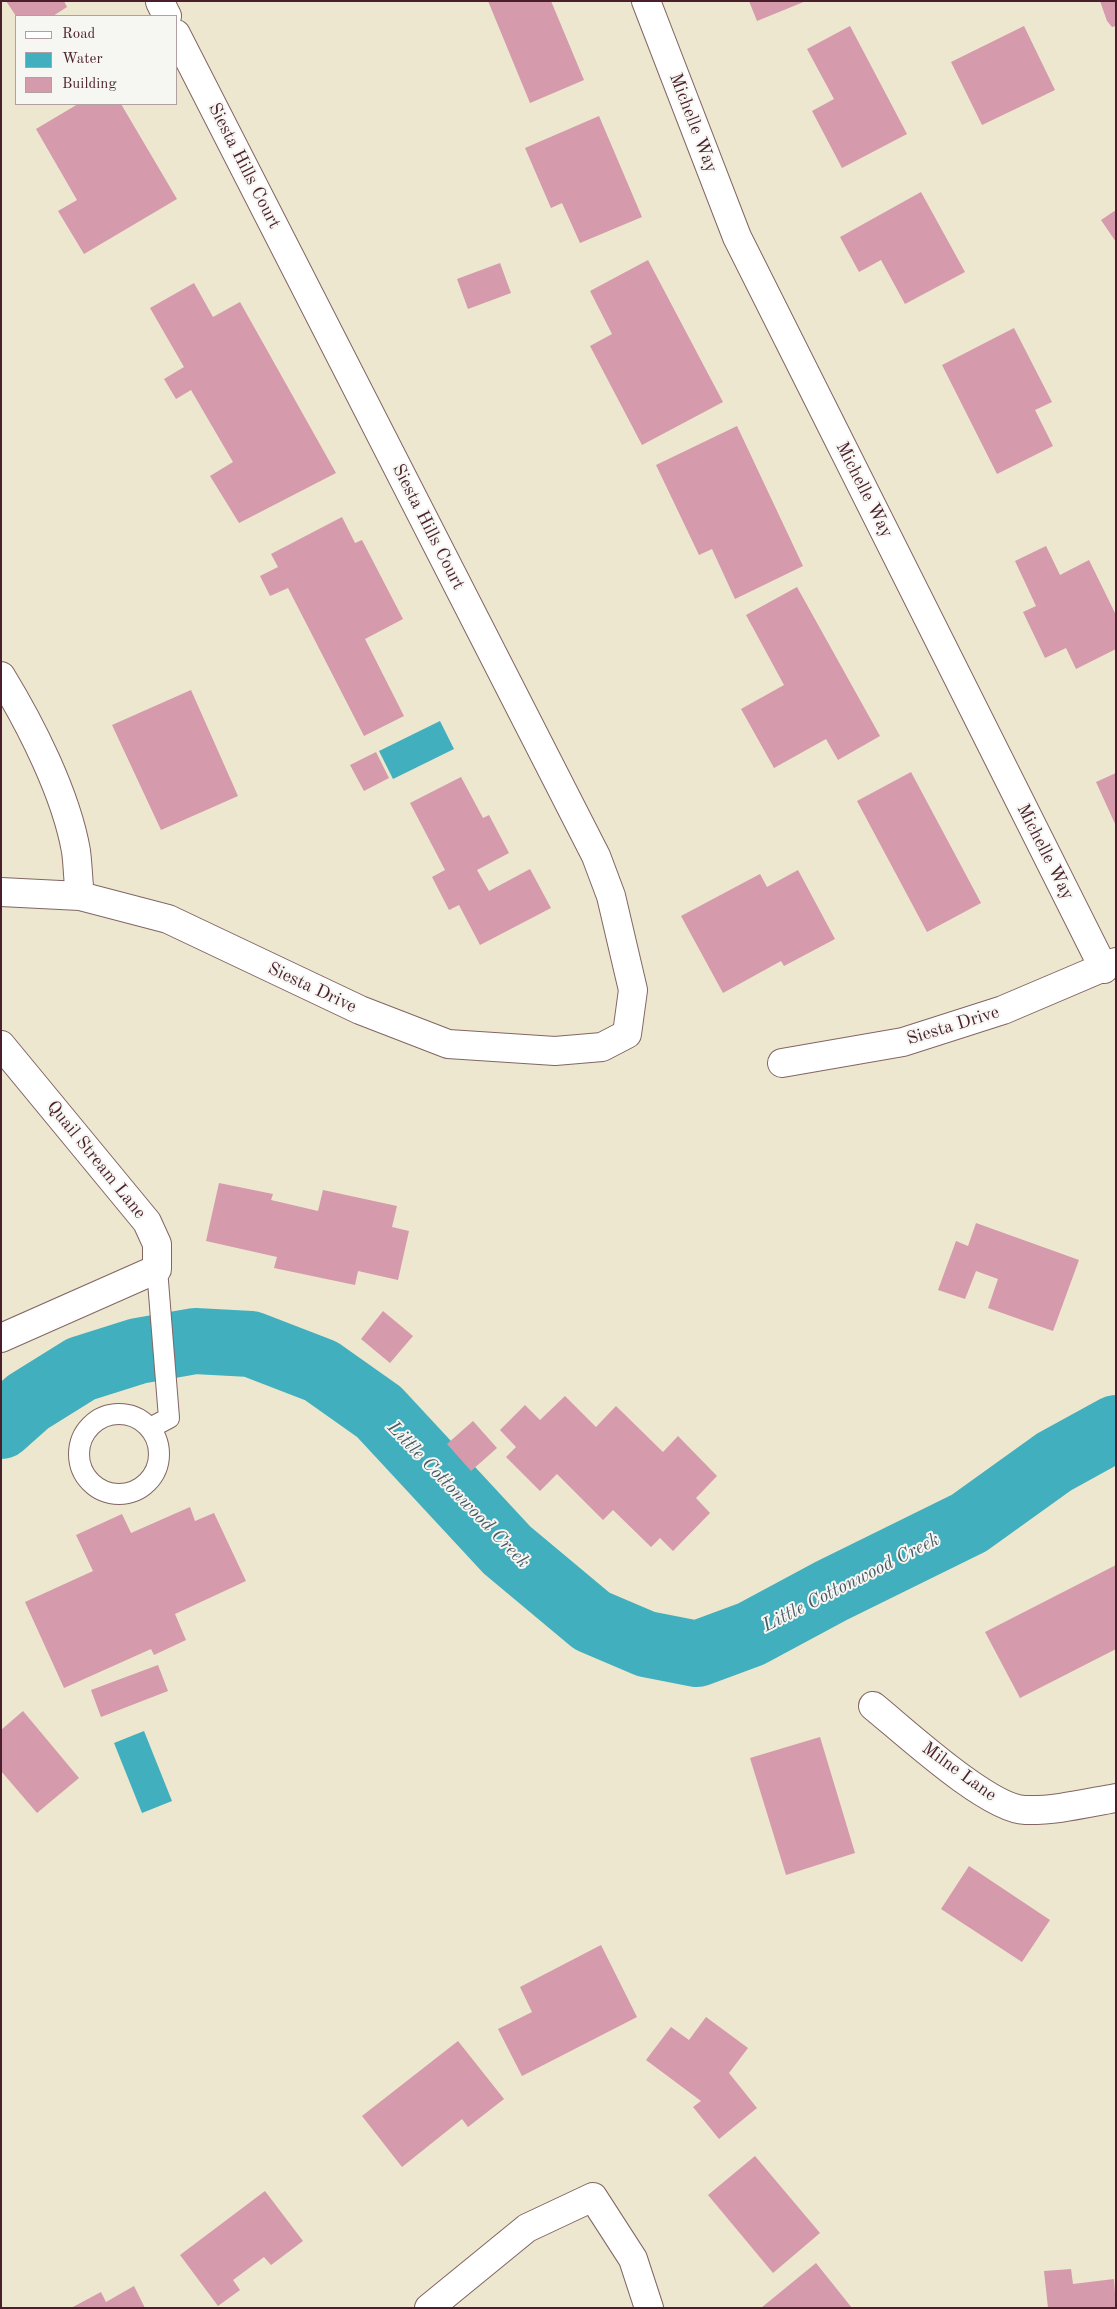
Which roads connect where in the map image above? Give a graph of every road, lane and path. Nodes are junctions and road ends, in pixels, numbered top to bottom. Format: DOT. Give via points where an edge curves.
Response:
graph roads {
  1 [pos="646,1"];
  2 [pos="178,38"];
  3 [pos="1,676"];
  4 [pos="1,892"];
  5 [pos="80,896"];
  6 [pos="1110,965"];
  7 [pos="627,1034"];
  8 [pos="1,1045"];
  9 [pos="782,1063"];
  10 [pos="157,1269"];
  11 [pos="1,1338"];
  12 [pos="150,1428"];
  13 [pos="873,1706"];
  14 [pos="1116,1798"];
  15 [pos="429,2308"];
  16 [pos="649,2308"];
  1 -- 6 [label="street, Michelle Way" via="737,237"];
  2 -- 7 [label="street, Siesta Hills Court" via="596,856 611,896 633,990"];
  3 -- 5 [label="street" via="38,744 63,804 76,850"];
  4 -- 5 [label="street, Siesta Drive"];
  5 -- 7 [label="street, Siesta Drive" via="168,919 360,1010 448,1044 555,1051 602,1047"];
  6 -- 9 [label="street, Siesta Drive" via="1003,1010 903,1042"];
  8 -- 10 [label="street, Quail Stream Lane" via="147,1222 157,1244"];
  10 -- 11 [label="street"];
  10 -- 12 [label="lane" via="169,1418"];
  13 -- 14 [label="street, Milne Lane" via="963,1780 999,1802 1024,1810"];
  15 -- 16 [label="street" via="528,2228 593,2197 633,2259"];
}
